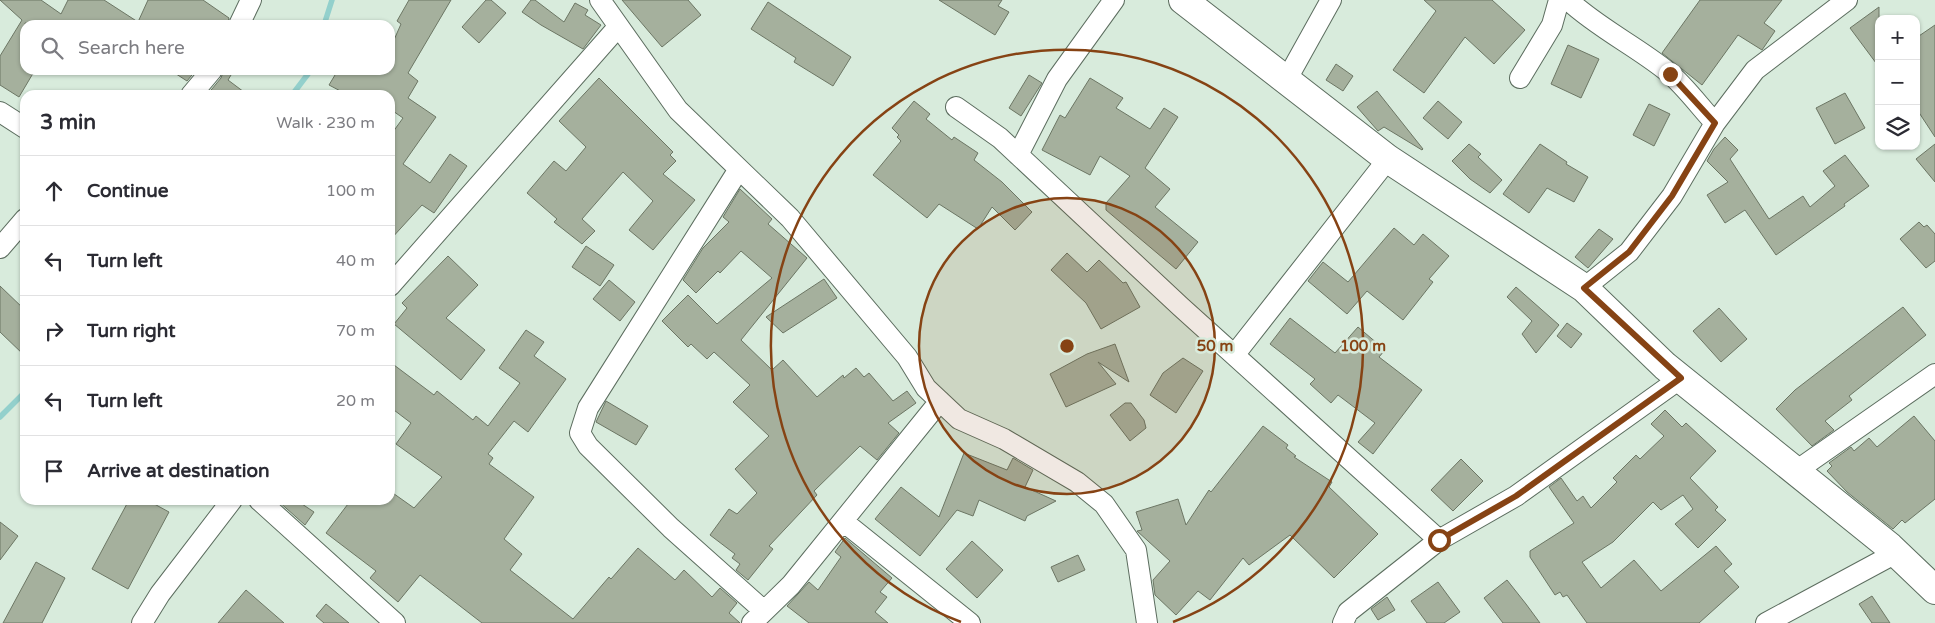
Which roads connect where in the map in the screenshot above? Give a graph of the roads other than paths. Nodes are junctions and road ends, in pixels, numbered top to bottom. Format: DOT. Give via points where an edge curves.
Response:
graph roads {
  1 [pos="600,0"];
  2 [pos="1114,0"];
  3 [pos="1182,0"];
  4 [pos="1331,0"];
  5 [pos="1559,0"];
  6 [pos="1568,0"];
  7 [pos="1847,0"];
  8 [pos="248,1"];
  9 [pos="241,20"];
  10 [pos="618,27"];
  11 [pos="208,75"];
  12 [pos="1520,78"];
  13 [pos="1287,79"];
  14 [pos="195,90"];
  15 [pos="956,106"];
  16 [pos="0,112"];
  17 [pos="1715,123"];
  18 [pos="20,125"];
  19 [pos="1018,155"];
  20 [pos="1388,159"];
  21 [pos="739,169"];
  22 [pos="20,224"];
  23 [pos="0,248"];
  24 [pos="395,280"];
  25 [pos="1584,288"];
  26 [pos="1235,354"];
  27 [pos="1935,374"];
  28 [pos="1681,378"];
  29 [pos="940,401"];
  30 [pos="1796,471"];
  31 [pos="228,505"];
  32 [pos="265,505"];
  33 [pos="844,522"];
  34 [pos="1439,540"];
  35 [pos="1896,553"];
  36 [pos="1935,590"];
  37 [pos="758,617"];
  38 [pos="142,623"];
  39 [pos="395,623"];
  40 [pos="970,623"];
  41 [pos="1147,623"];
  42 [pos="1343,623"];
  43 [pos="1766,623"];
  1 -- 10 [label="street"];
  2 -- 19 [label="street" via="1057,79"];
  3 -- 13 [label="street"];
  4 -- 13 [label="street"];
  5 -- 12 [label="street" via="1552,25"];
  6 -- 17 [label="street" via="1586,17 1632,45 1670,74"];
  7 -- 17 [label="street" via="1755,70"];
  8 -- 9 [label="street"];
  10 -- 21 [label="street" via="678,110"];
  10 -- 24 [label="street"];
  11 -- 14 [label="street"];
  13 -- 20 [label="street"];
  15 -- 19 [label="street"];
  16 -- 18 [label="street"];
  17 -- 25 [label="street" via="1672,196 1629,252"];
  19 -- 26 [label="street"];
  20 -- 25 [label="street"];
  20 -- 26 [label="street"];
  21 -- 29 [label="street" via="790,218 907,357 926,388"];
  21 -- 37 [label="street" via="588,408 580,433 588,446"];
  22 -- 23 [label="street"];
  25 -- 28 [label="street"];
  26 -- 34 [label="street"];
  27 -- 30 [label="street"];
  28 -- 30 [label="street"];
  28 -- 34 [label="street" via="1516,496"];
  29 -- 33 [label="street"];
  29 -- 41 [label="street" via="959,419 1004,439 1077,482 1104,504 1136,550"];
  30 -- 35 [label="street"];
  31 -- 38 [label="street" via="160,594"];
  32 -- 39 [label="street"];
  33 -- 37 [label="street" via="791,585"];
  33 -- 40 [label="street"];
  34 -- 42 [label="street" via="1348,612"];
  35 -- 36 [label="street"];
  35 -- 43 [label="street"];
}
